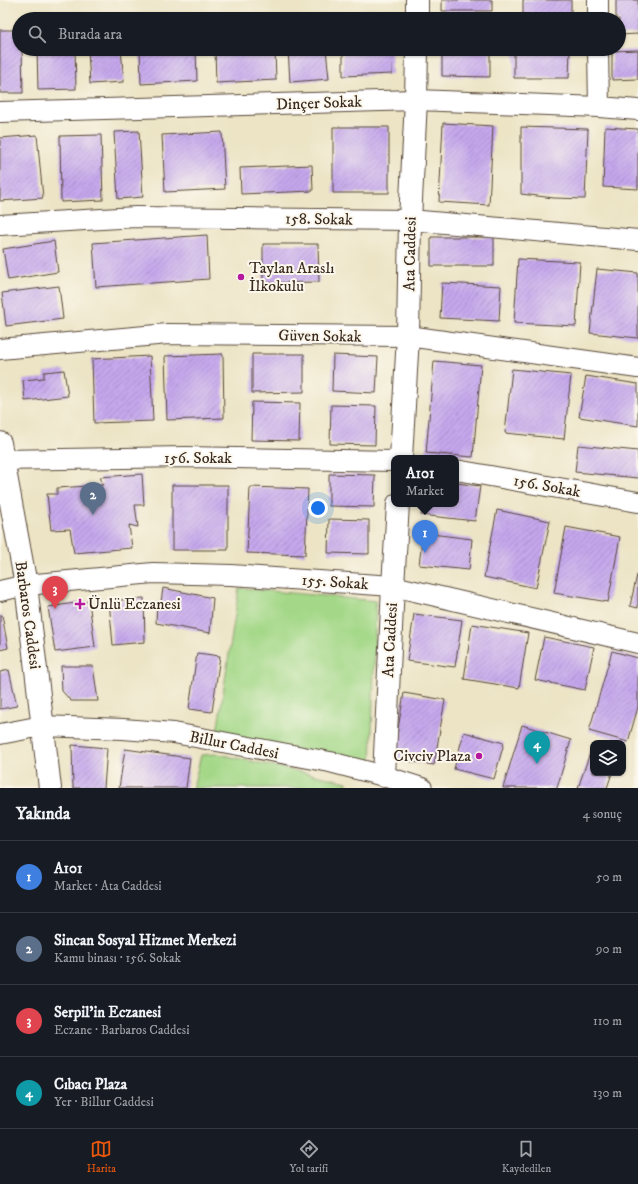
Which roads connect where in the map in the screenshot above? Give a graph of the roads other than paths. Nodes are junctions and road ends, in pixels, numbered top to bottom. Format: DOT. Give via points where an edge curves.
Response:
graph roads {
  1 [pos="418,0"];
  2 [pos="598,0"];
  3 [pos="417,12"];
  4 [pos="598,12"];
  5 [pos="416,56"];
  6 [pos="598,56"];
  7 [pos="416,100"];
  8 [pos="599,107"];
  9 [pos="638,110"];
  10 [pos="0,112"];
  11 [pos="410,220"];
  12 [pos="0,225"];
  13 [pos="638,240"];
  14 [pos="408,336"];
  15 [pos="0,349"];
  16 [pos="638,368"];
  17 [pos="1,454"];
  18 [pos="401,455"];
  19 [pos="391,461"];
  20 [pos="459,471"];
  21 [pos="638,502"];
  22 [pos="398,507"];
  23 [pos="26,585"];
  24 [pos="393,586"];
  25 [pos="0,590"];
  26 [pos="638,643"];
  27 [pos="42,726"];
  28 [pos="0,734"];
  29 [pos="384,776"];
  30 [pos="50,788"];
  31 [pos="422,788"];
  1 -- 3 [label="street"];
  2 -- 4 [label="street"];
  5 -- 7 [label="street, Ata Caddesi"];
  6 -- 8 [label="street"];
  7 -- 8 [label="street, Dinçer Sokak"];
  7 -- 10 [label="street, Dinçer Sokak"];
  7 -- 11 [label="street, Ata Caddesi"];
  8 -- 9 [label="street, Dinçer Sokak"];
  11 -- 12 [label="street, 158. Sokak" via="136,217"];
  11 -- 13 [label="street, 158. Sokak"];
  11 -- 14 [label="street, Ata Caddesi"];
  14 -- 15 [label="street, Güven Sokak" via="168,334"];
  14 -- 16 [label="street, Güven Sokak"];
  14 -- 18 [label="street, Ata Caddesi"];
  17 -- 19 [label="street, 156. Sokak"];
  17 -- 23 [label="street, Barbaros Caddesi"];
  20 -- 21 [label="street, 156. Sokak"];
  22 -- 24 [label="street, Ata Caddesi"];
  23 -- 24 [label="street, 155. Sokak" via="152,573 230,574"];
  23 -- 25 [label="street, 155. Sokak"];
  23 -- 27 [label="street, Barbaros Caddesi"];
  24 -- 26 [label="street, 155. Sokak"];
  24 -- 29 [label="street, Ata Caddesi"];
  27 -- 28 [label="street, Billur Caddesi"];
  27 -- 29 [label="street, Billur Caddesi" via="174,733 330,762"];
  27 -- 30 [label="street, Barbaros Caddesi"];
  29 -- 31 [label="street, Billur Caddesi"];
}
